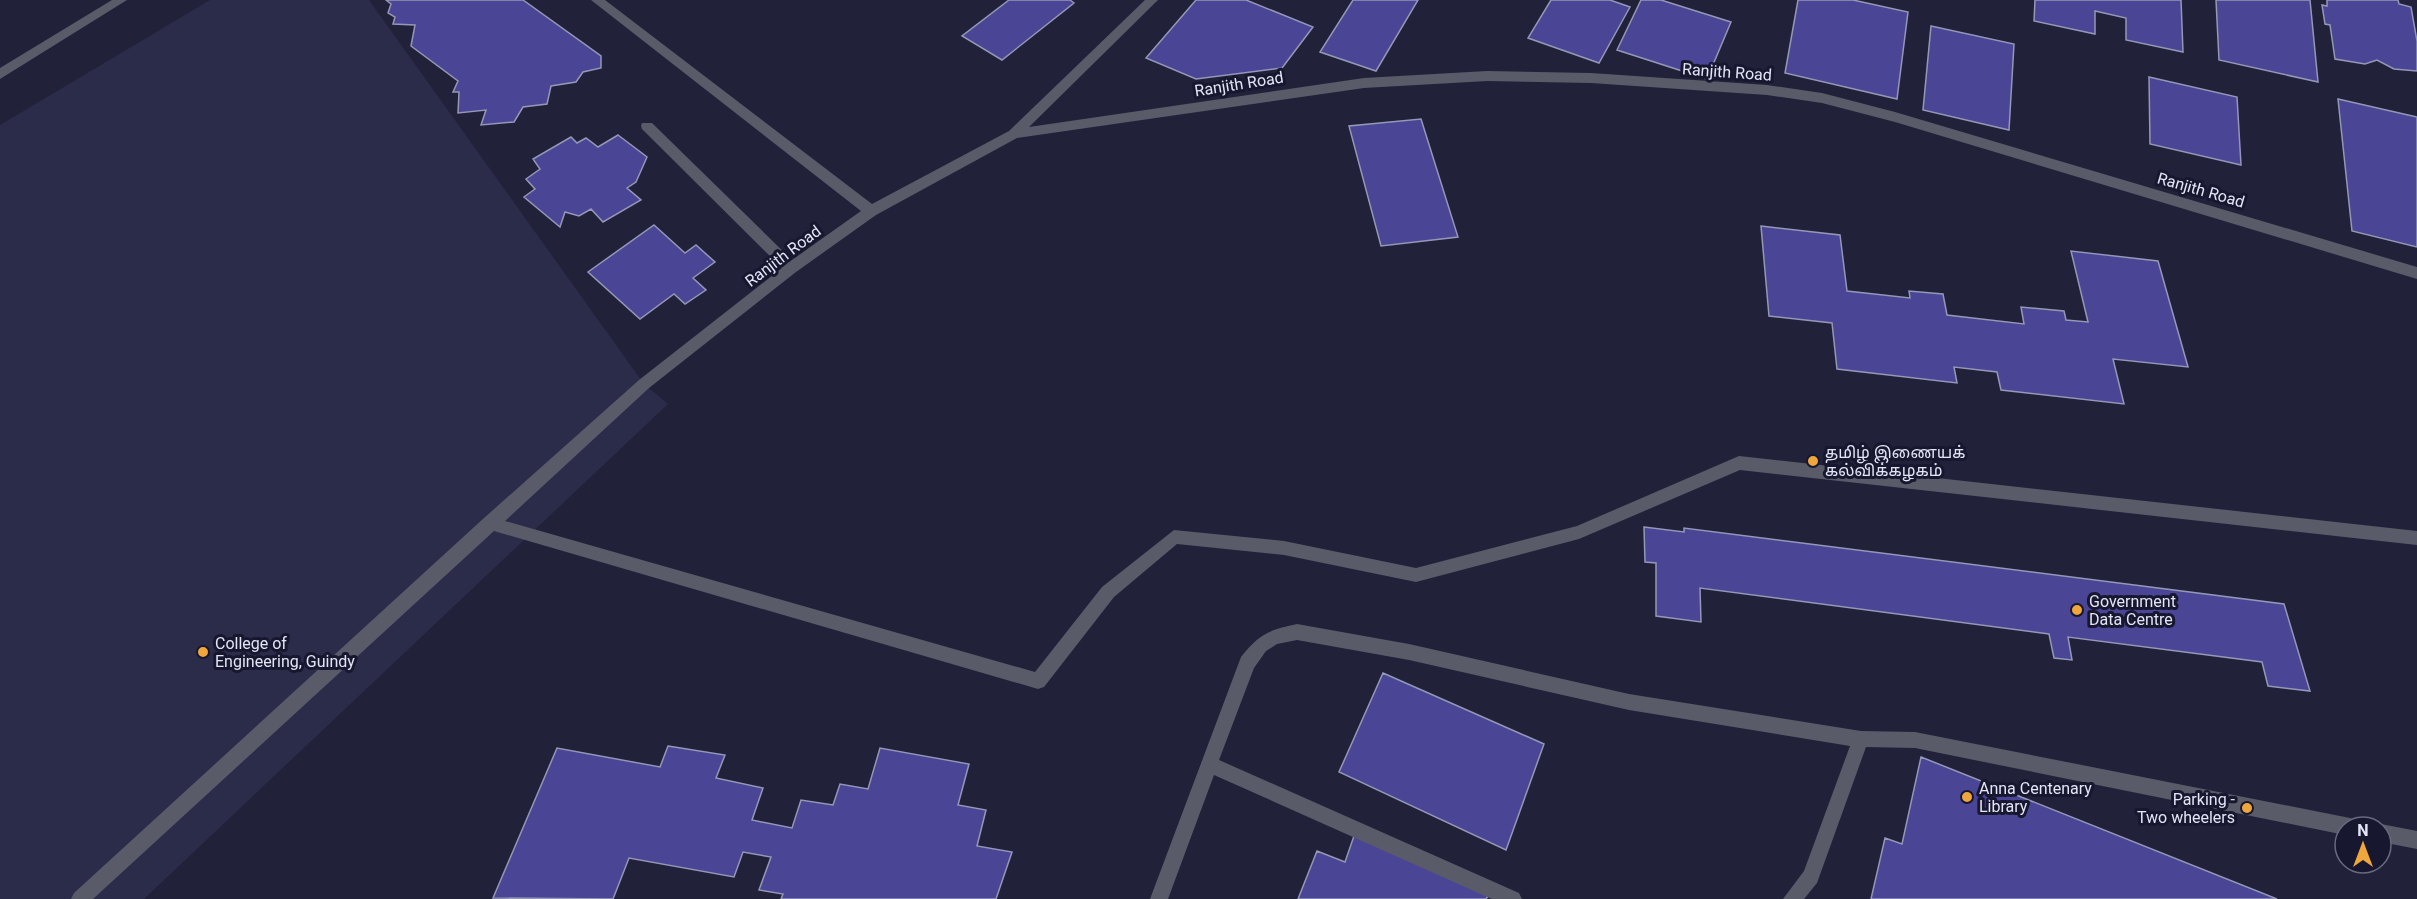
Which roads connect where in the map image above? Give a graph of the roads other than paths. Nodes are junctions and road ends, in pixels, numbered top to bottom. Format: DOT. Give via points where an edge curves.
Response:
graph roads {
  1 [pos="121,0"];
  2 [pos="597,0"];
  3 [pos="1152,0"];
  4 [pos="0,74"];
  5 [pos="647,126"];
  6 [pos="1014,134"];
  7 [pos="871,212"];
  8 [pos="791,268"];
  9 [pos="2417,273"];
  10 [pos="489,523"];
  11 [pos="2417,538"];
  12 [pos="1861,739"];
  13 [pos="1209,764"];
  14 [pos="2333,824"];
  15 [pos="2393,835"];
  16 [pos="2417,840"];
  17 [pos="80,899"];
  18 [pos="1159,899"];
  19 [pos="1513,899"];
  20 [pos="1792,899"];
  1 -- 4 [label="street"];
  2 -- 7 [label="street"];
  3 -- 6 [label="street, Ranjith Road"];
  5 -- 8 [label="street"];
  6 -- 7 [label="street, Ranjith Road"];
  6 -- 9 [label="street, Ranjith Road" via="1303,91 1487,76 1591,78 1767,90 1822,98 1895,117"];
  7 -- 8 [label="street, Ranjith Road"];
  8 -- 10 [label="street, Ranjith Road" via="645,384"];
  10 -- 11 [label="street" via="1038,681 1108,592 1174,537 1284,548 1416,575 1580,532 1739,463"];
  10 -- 17 [label="street, Ranjith Road"];
  12 -- 13 [label="street" via="1629,702 1409,652 1297,632 1274,637 1260,646 1247,663"];
  12 -- 14 [label="street" via="1915,740"];
  12 -- 20 [label="street" via="1811,877"];
  13 -- 18 [label="street"];
  13 -- 19 [label="street"];
  15 -- 16 [label="street"];
}
